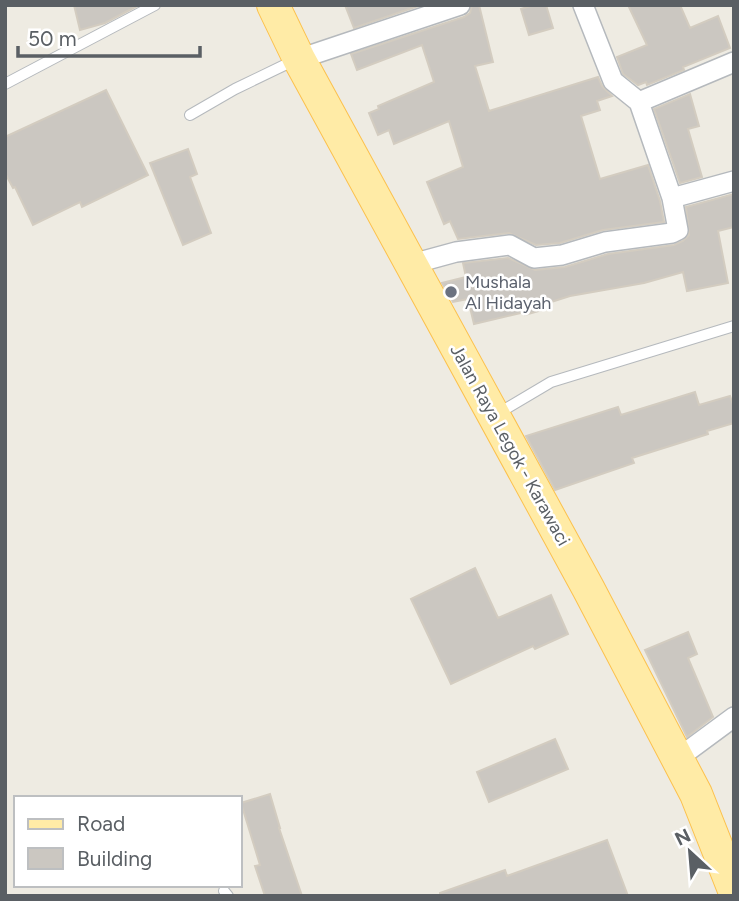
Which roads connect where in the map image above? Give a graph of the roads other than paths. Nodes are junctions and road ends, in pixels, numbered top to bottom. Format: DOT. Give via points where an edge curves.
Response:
graph roads {
  1 [pos="155,5"];
  2 [pos="273,5"];
  3 [pos="460,5"];
  4 [pos="583,5"];
  5 [pos="299,59"];
  6 [pos="734,62"];
  7 [pos="5,84"];
  8 [pos="639,102"];
  9 [pos="190,116"];
  10 [pos="734,181"];
  11 [pos="672,198"];
  12 [pos="412,264"];
  13 [pos="734,326"];
  14 [pos="494,416"];
  15 [pos="734,717"];
  16 [pos="677,759"];
  17 [pos="734,890"];
  1 -- 7 [label="lane"];
  2 -- 5 [label="main road, Jalan Raya Legok - Karawaci"];
  3 -- 5 [label="street"];
  4 -- 8 [label="street" via="613,81"];
  5 -- 9 [label="lane" via="234,89"];
  5 -- 12 [label="main road, Jalan Raya Legok - Karawaci"];
  6 -- 8 [label="street"];
  8 -- 11 [label="street"];
  10 -- 11 [label="street"];
  11 -- 12 [label="street" via="678,230 672,233 605,242 562,255 534,258 510,245"];
  12 -- 14 [label="main road, Jalan Raya Legok - Karawaci"];
  13 -- 14 [label="lane" via="551,382"];
  14 -- 16 [label="main road, Jalan Raya Legok - Karawaci"];
  15 -- 16 [label="street"];
  16 -- 17 [label="main road, Jalan Raya Legok - Karawaci"];
}
